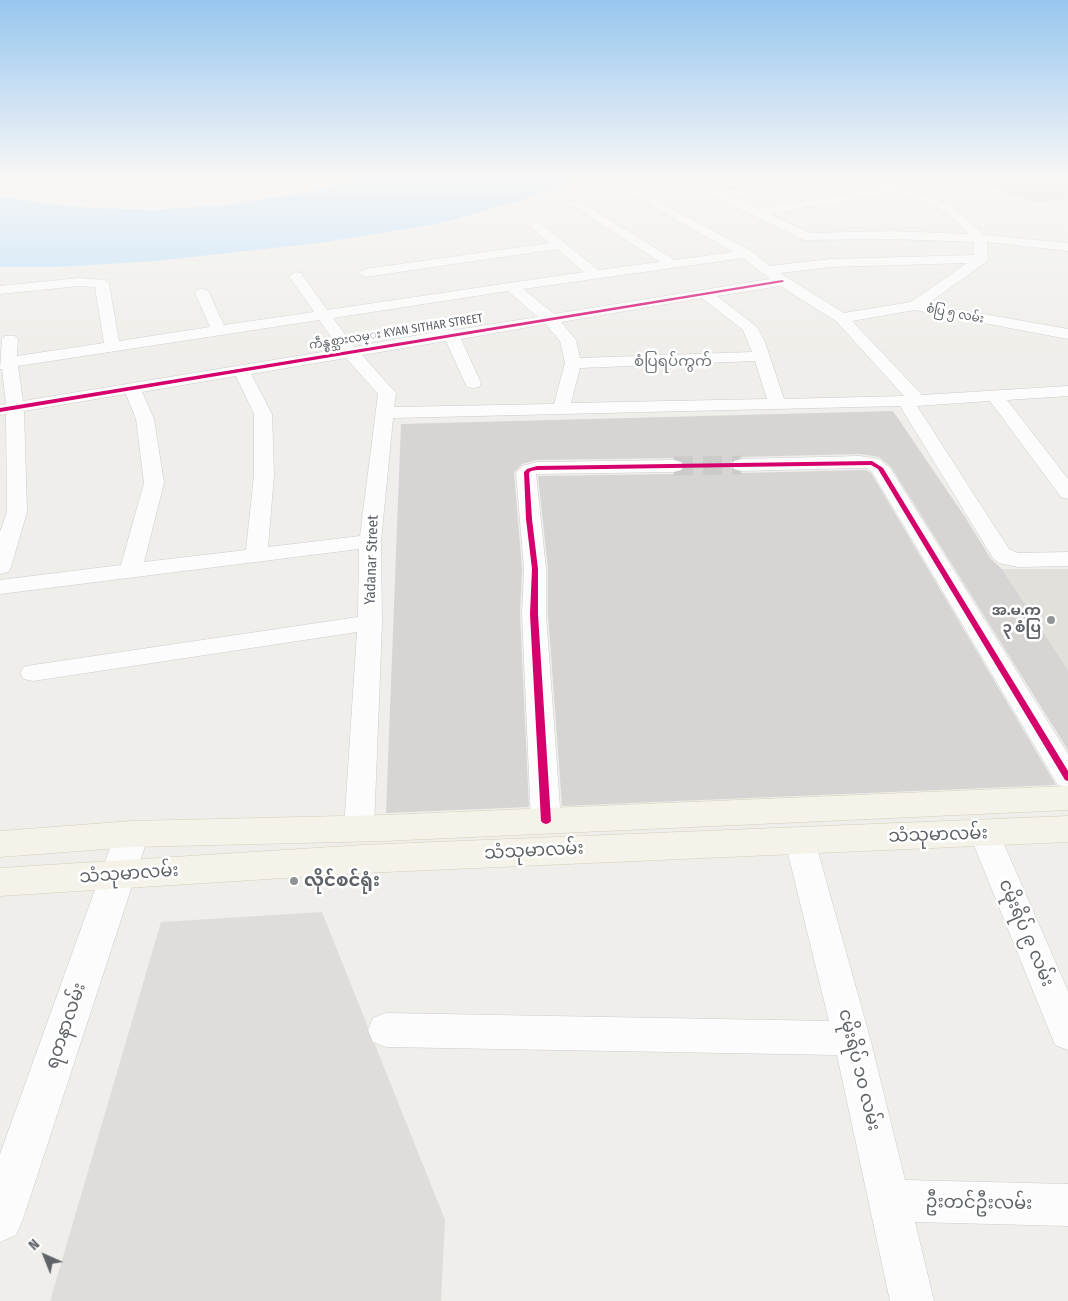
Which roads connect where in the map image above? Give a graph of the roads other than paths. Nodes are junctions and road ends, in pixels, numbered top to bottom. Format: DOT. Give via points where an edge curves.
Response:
graph roads {
  1 [pos="980,238"];
  2 [pos="552,239"];
  3 [pos="633,239"];
  4 [pos="719,239"];
  5 [pos="987,239"];
  6 [pos="560,245"];
  7 [pos="1068,247"];
  8 [pos="746,254"];
  9 [pos="981,259"];
  10 [pos="671,263"];
  11 [pos="767,270"];
  12 [pos="365,273"];
  13 [pos="595,274"];
  14 [pos="296,276"];
  15 [pos="782,280"];
  16 [pos="511,286"];
  17 [pos="0,290"];
  18 [pos="202,293"];
  19 [pos="705,294"];
  20 [pos="916,306"];
  21 [pos="323,314"];
  22 [pos="549,318"];
  23 [pos="841,318"];
  24 [pos="219,331"];
  25 [pos="451,334"];
  26 [pos="1068,334"];
  27 [pos="10,339"];
  28 [pos="112,348"];
  29 [pos="349,351"];
  30 [pos="762,356"];
  31 [pos="573,363"];
  32 [pos="5,364"];
  33 [pos="241,370"];
  34 [pos="473,383"];
  35 [pos="132,388"];
  36 [pos="1068,391"];
  37 [pos="995,396"];
  38 [pos="910,400"];
  39 [pos="777,404"];
  40 [pos="7,409"];
  41 [pos="561,409"];
  42 [pos="385,413"];
  43 [pos="8,463"];
  44 [pos="740,465"];
  45 [pos="674,466"];
  46 [pos="1068,493"];
  47 [pos="5,538"];
  48 [pos="370,541"];
  49 [pos="256,555"];
  50 [pos="1068,559"];
  51 [pos="0,567"];
  52 [pos="131,570"];
  53 [pos="0,586"];
  54 [pos="370,623"];
  55 [pos="33,674"];
  56 [pos="1068,778"];
  57 [pos="1068,798"];
  58 [pos="546,821"];
  59 [pos="359,829"];
  60 [pos="1068,829"];
  61 [pos="984,833"];
  62 [pos="132,834"];
  63 [pos="800,841"];
  64 [pos="0,844"];
  65 [pos="119,875"];
  66 [pos="0,882"];
  67 [pos="386,1030"];
  68 [pos="1068,1032"];
  69 [pos="852,1038"];
  70 [pos="890,1201"];
  71 [pos="1068,1205"];
  72 [pos="0,1219"];
  73 [pos="912,1301"];
  1 -- 9 [label="street"];
  2 -- 6 [label="street"];
  3 -- 10 [label="street"];
  4 -- 8 [label="street"];
  5 -- 7 [label="street"];
  6 -- 12 [label="street"];
  6 -- 13 [label="street"];
  8 -- 10 [label="street"];
  8 -- 11 [label="street"];
  9 -- 11 [label="street" via="811,264"];
  9 -- 20 [label="street"];
  10 -- 13 [label="street"];
  11 -- 15 [label="street"];
  13 -- 16 [label="street"];
  14 -- 21 [label="street, Yadanar Street"];
  15 -- 19 [label="street, ကဵန္စစ္သားလမ္း KYAN SITHAR STREET"];
  15 -- 23 [label="street"];
  16 -- 21 [label="street"];
  16 -- 22 [label="street"];
  17 -- 28 [label="street" via="79,282 102,284"];
  18 -- 24 [label="street"];
  19 -- 22 [label="street, ကဵန္စစ္သားလမ္း KYAN SITHAR STREET"];
  19 -- 30 [label="street" via="749,327"];
  20 -- 23 [label="street, စံပြ ၅ လမ်း"];
  20 -- 26 [label="street, စံပြ ၅ လမ်း"];
  21 -- 24 [label="street"];
  21 -- 29 [label="street, Yadanar Street"];
  22 -- 25 [label="street, ကဵန္စစ္သားလမ္း KYAN SITHAR STREET"];
  22 -- 31 [label="street" via="568,340"];
  23 -- 38 [label="street"];
  24 -- 28 [label="street"];
  25 -- 29 [label="street, ကဵန္စစ္သားလမ္း KYAN SITHAR STREET"];
  25 -- 34 [label="street"];
  27 -- 32 [label="street"];
  28 -- 32 [label="street"];
  29 -- 33 [label="street, ကဵန္စစ္သားလမ္း KYAN SITHAR STREET"];
  29 -- 42 [label="street, Yadanar Street" via="387,393"];
  30 -- 31 [label="street"];
  30 -- 39 [label="street"];
  31 -- 41 [label="street"];
  32 -- 40 [label="street"];
  33 -- 35 [label="street, ကဵန္စစ္သားလမ္း KYAN SITHAR STREET"];
  33 -- 49 [label="street" via="263,414 264,475"];
  35 -- 40 [label="street, ကဵန္စစ္သားလမ္း KYAN SITHAR STREET"];
  35 -- 52 [label="street" via="145,420 154,483"];
  36 -- 37 [label="street"];
  37 -- 38 [label="street"];
  37 -- 46 [label="street"];
  38 -- 39 [label="street"];
  38 -- 50 [label="street" via="1001,553 1018,560"];
  39 -- 41 [label="street"];
  40 -- 43 [label="street"];
  41 -- 42 [label="street"];
  42 -- 48 [label="street, Yadanar Street"];
  43 -- 47 [label="street" via="17,512"];
  44 -- 56 [label="street" via="860,462 880,468"];
  45 -- 58 [label="street" via="537,468 526,473 535,569 534,614"];
  47 -- 51 [label="street"];
  48 -- 49 [label="street"];
  48 -- 54 [label="street, Yadanar Street"];
  49 -- 52 [label="street"];
  52 -- 53 [label="street"];
  54 -- 55 [label="street"];
  54 -- 59 [label="street, Yadanar Street"];
  57 -- 58 [label="main road, သံသုမာလမ်း"];
  58 -- 59 [label="main road, သံသုမာလမ်း"];
  59 -- 62 [label="main road, သံသုမာလမ်း"];
  60 -- 61 [label="main road, သံသုမာလမ်း"];
  61 -- 63 [label="main road, သံသုမာလမ်း"];
  61 -- 68 [label="street, ငမိုးရိပ် ၉ လမ်း"];
  62 -- 64 [label="main road, သံသုမာလမ်း"];
  62 -- 65 [label="street, ရတနာလမ်း"];
  63 -- 65 [label="main road, သံသုမာလမ်း" via="382,858"];
  63 -- 69 [label="street, ငမိုးရိပ် ၁၀ လမ်း"];
  65 -- 66 [label="main road, သံသုမာလမ်း"];
  65 -- 72 [label="street, ရတနာလမ်း"];
  67 -- 69 [label="street"];
  69 -- 70 [label="street, ငမိုးရိပ် ၁၀ လမ်း"];
  70 -- 71 [label="street, ဦးတင်ဦးလမ်း"];
  70 -- 73 [label="street, ငမိုးရိပ် ၁၀ လမ်း"];
}
